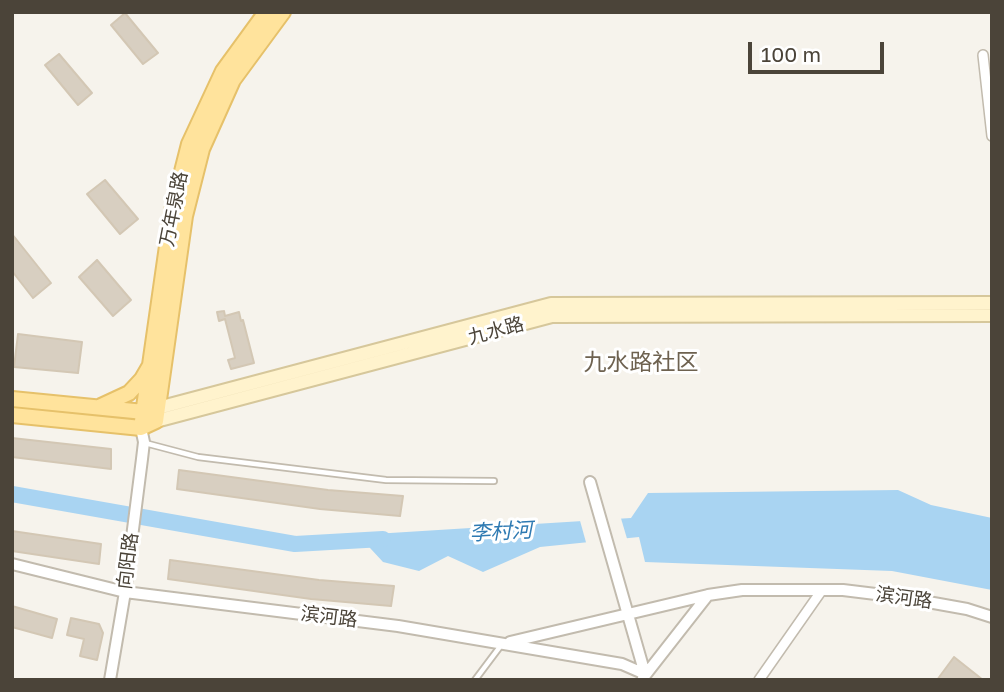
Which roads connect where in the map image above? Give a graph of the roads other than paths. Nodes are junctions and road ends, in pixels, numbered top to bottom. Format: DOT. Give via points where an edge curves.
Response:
graph roads {
  1 [pos="267,12"];
  2 [pos="283,12"];
  3 [pos="983,55"];
  4 [pos="992,136"];
  5 [pos="992,303"];
  6 [pos="992,316"];
  7 [pos="151,363"];
  8 [pos="12,399"];
  9 [pos="97,407"];
  10 [pos="153,414"];
  11 [pos="12,415"];
  12 [pos="143,435"];
  13 [pos="494,481"];
  14 [pos="590,481"];
  15 [pos="12,564"];
  16 [pos="822,590"];
  17 [pos="125,592"];
  18 [pos="708,595"];
  19 [pos="629,614"];
  20 [pos="992,617"];
  21 [pos="502,643"];
  22 [pos="643,677"];
  23 [pos="110,680"];
  24 [pos="475,680"];
  25 [pos="760,680"];
  1 -- 7 [label="main road, 万年泉路" via="223,71 189,144 172,211"];
  2 -- 10 [label="main road, 万年泉路" via="233,80 202,149 185,216"];
  3 -- 4 [label="street"];
  5 -- 10 [label="main road, 九水路" via="551,304"];
  6 -- 10 [label="main road, 九水路" via="552,316"];
  7 -- 9 [label="main road" via="129,393"];
  7 -- 10 [label="main road, 万年泉路"];
  8 -- 9 [label="main road, 九水路"];
  9 -- 10 [label="main road, 九水路"];
  10 -- 12 [label="main road, 万年泉路"];
  11 -- 12 [label="main road"];
  12 -- 13 [label="lane" via="198,457 386,480"];
  12 -- 17 [label="street, 向阳路"];
  14 -- 19 [label="street"];
  15 -- 17 [label="street, 滨河路"];
  16 -- 18 [label="street, 滨河路" via="742,590"];
  16 -- 20 [label="street, 滨河路" via="900,597"];
  16 -- 25 [label="street"];
  17 -- 21 [label="street, 滨河路"];
  17 -- 23 [label="street, 向阳路"];
  18 -- 19 [label="street, 滨河路"];
  18 -- 22 [label="street"];
  19 -- 21 [label="street, 滨河路"];
  19 -- 22 [label="street"];
  21 -- 22 [label="street, 滨河路" via="622,664"];
  21 -- 24 [label="lane"];
}
